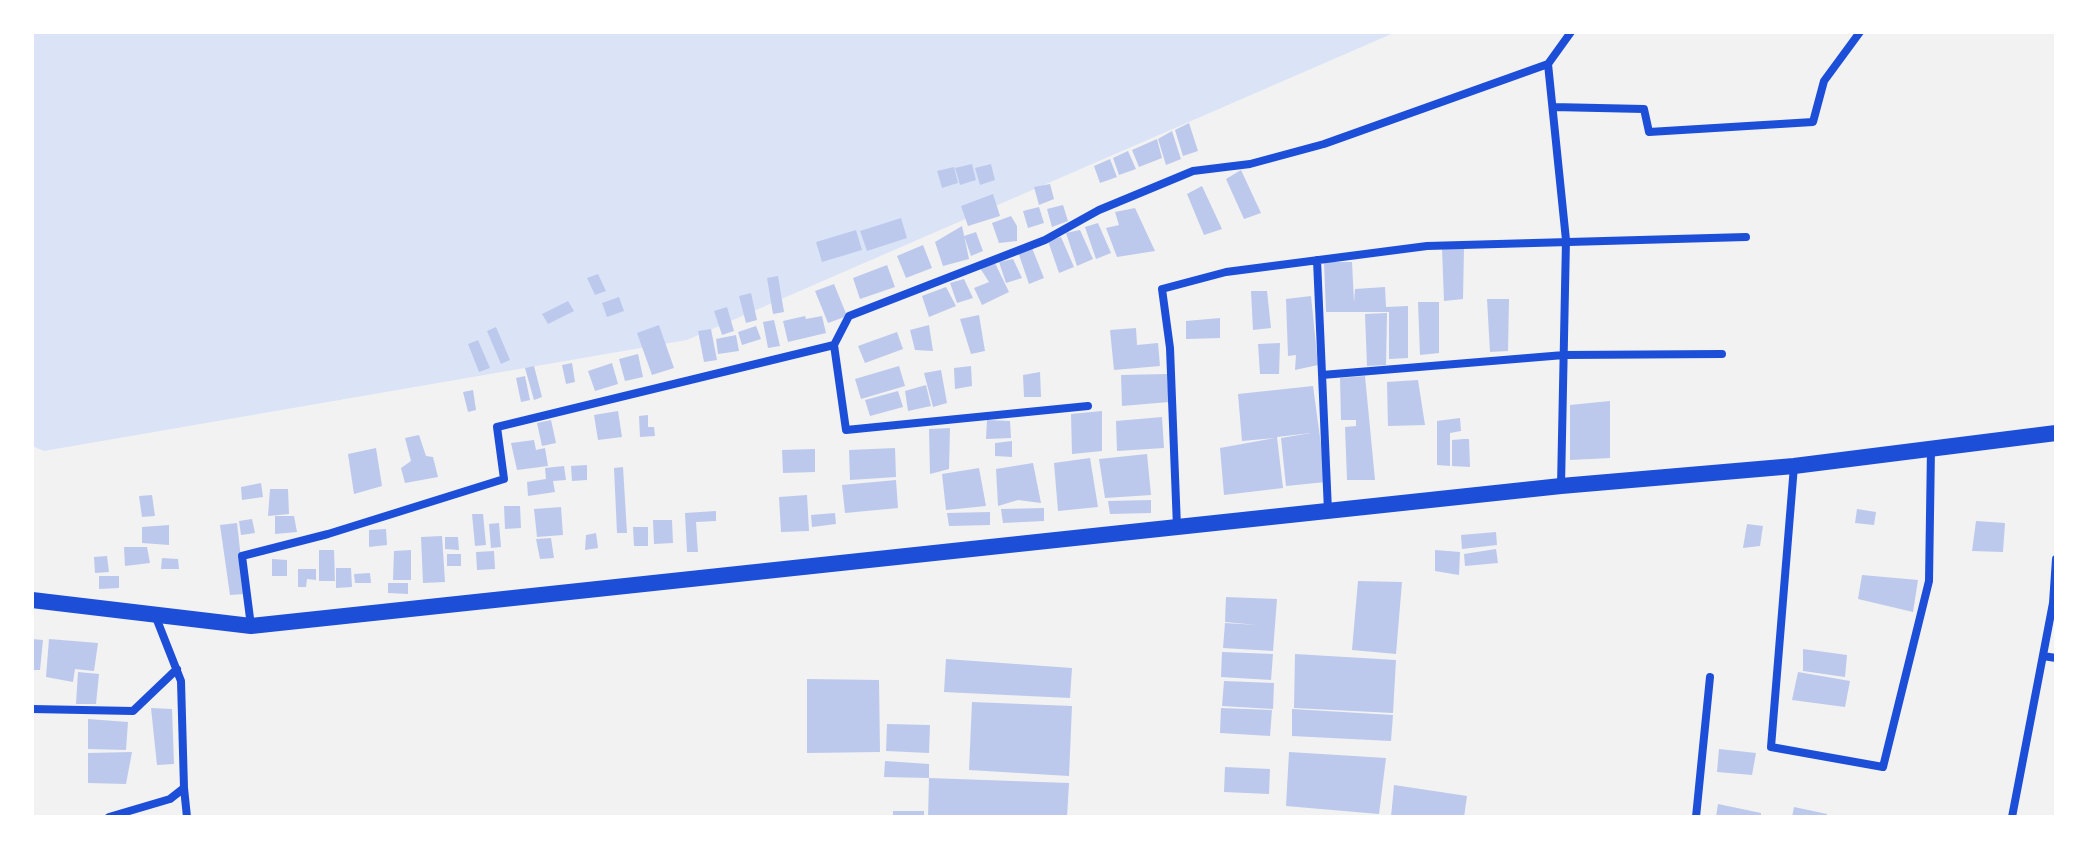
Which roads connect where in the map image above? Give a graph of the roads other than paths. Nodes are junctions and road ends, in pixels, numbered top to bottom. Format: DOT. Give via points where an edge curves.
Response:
graph roads {
  1 [pos="1571,32"];
  2 [pos="1860,32"];
  3 [pos="1548,64"];
  4 [pos="1553,107"];
  5 [pos="1746,237"];
  6 [pos="1566,240"];
  7 [pos="1317,260"];
  8 [pos="834,345"];
  9 [pos="1722,354"];
  10 [pos="1564,355"];
  11 [pos="1322,375"];
  12 [pos="1088,406"];
  13 [pos="2056,433"];
  14 [pos="1931,448"];
  15 [pos="1794,466"];
  16 [pos="1561,486"];
  17 [pos="1328,511"];
  18 [pos="1177,527"];
  19 [pos="2056,559"];
  20 [pos="32,600"];
  21 [pos="155,615"];
  22 [pos="251,626"];
  23 [pos="2043,656"];
  24 [pos="2056,658"];
  25 [pos="177,669"];
  26 [pos="1710,677"];
  27 [pos="32,709"];
  28 [pos="184,788"];
  29 [pos="109,817"];
  30 [pos="187,817"];
  31 [pos="1696,817"];
  32 [pos="2012,817"];
  1 -- 3 [label="street"];
  2 -- 4 [label="street" via="1824,81 1813,122 1649,132 1644,109"];
  3 -- 4 [label="street"];
  3 -- 8 [label="street" via="1324,144 1250,164 1193,171 1099,210 1045,240 849,316"];
  4 -- 6 [label="street"];
  5 -- 6 [label="street"];
  6 -- 7 [label="street" via="1427,246"];
  6 -- 10 [label="street"];
  7 -- 11 [label="street"];
  7 -- 18 [label="street" via="1226,272 1162,289 1170,348"];
  8 -- 12 [label="street" via="846,430"];
  8 -- 22 [label="street" via="497,427 504,479 242,556"];
  9 -- 10 [label="street"];
  10 -- 11 [label="street"];
  10 -- 16 [label="street"];
  11 -- 17 [label="street"];
  13 -- 14 [label="main road"];
  14 -- 15 [label="main road"];
  14 -- 15 [label="street" via="1929,581 1883,767 1771,747"];
  15 -- 16 [label="main road"];
  16 -- 17 [label="main road"];
  17 -- 18 [label="main road"];
  18 -- 22 [label="main road"];
  19 -- 23 [label="street"];
  20 -- 21 [label="main road"];
  21 -- 22 [label="main road"];
  21 -- 25 [label="street"];
  23 -- 24 [label="street"];
  23 -- 32 [label="street"];
  25 -- 27 [label="street" via="133,711"];
  25 -- 28 [label="street"];
  26 -- 31 [label="street"];
  28 -- 29 [label="street" via="170,799"];
  28 -- 30 [label="street"];
}
